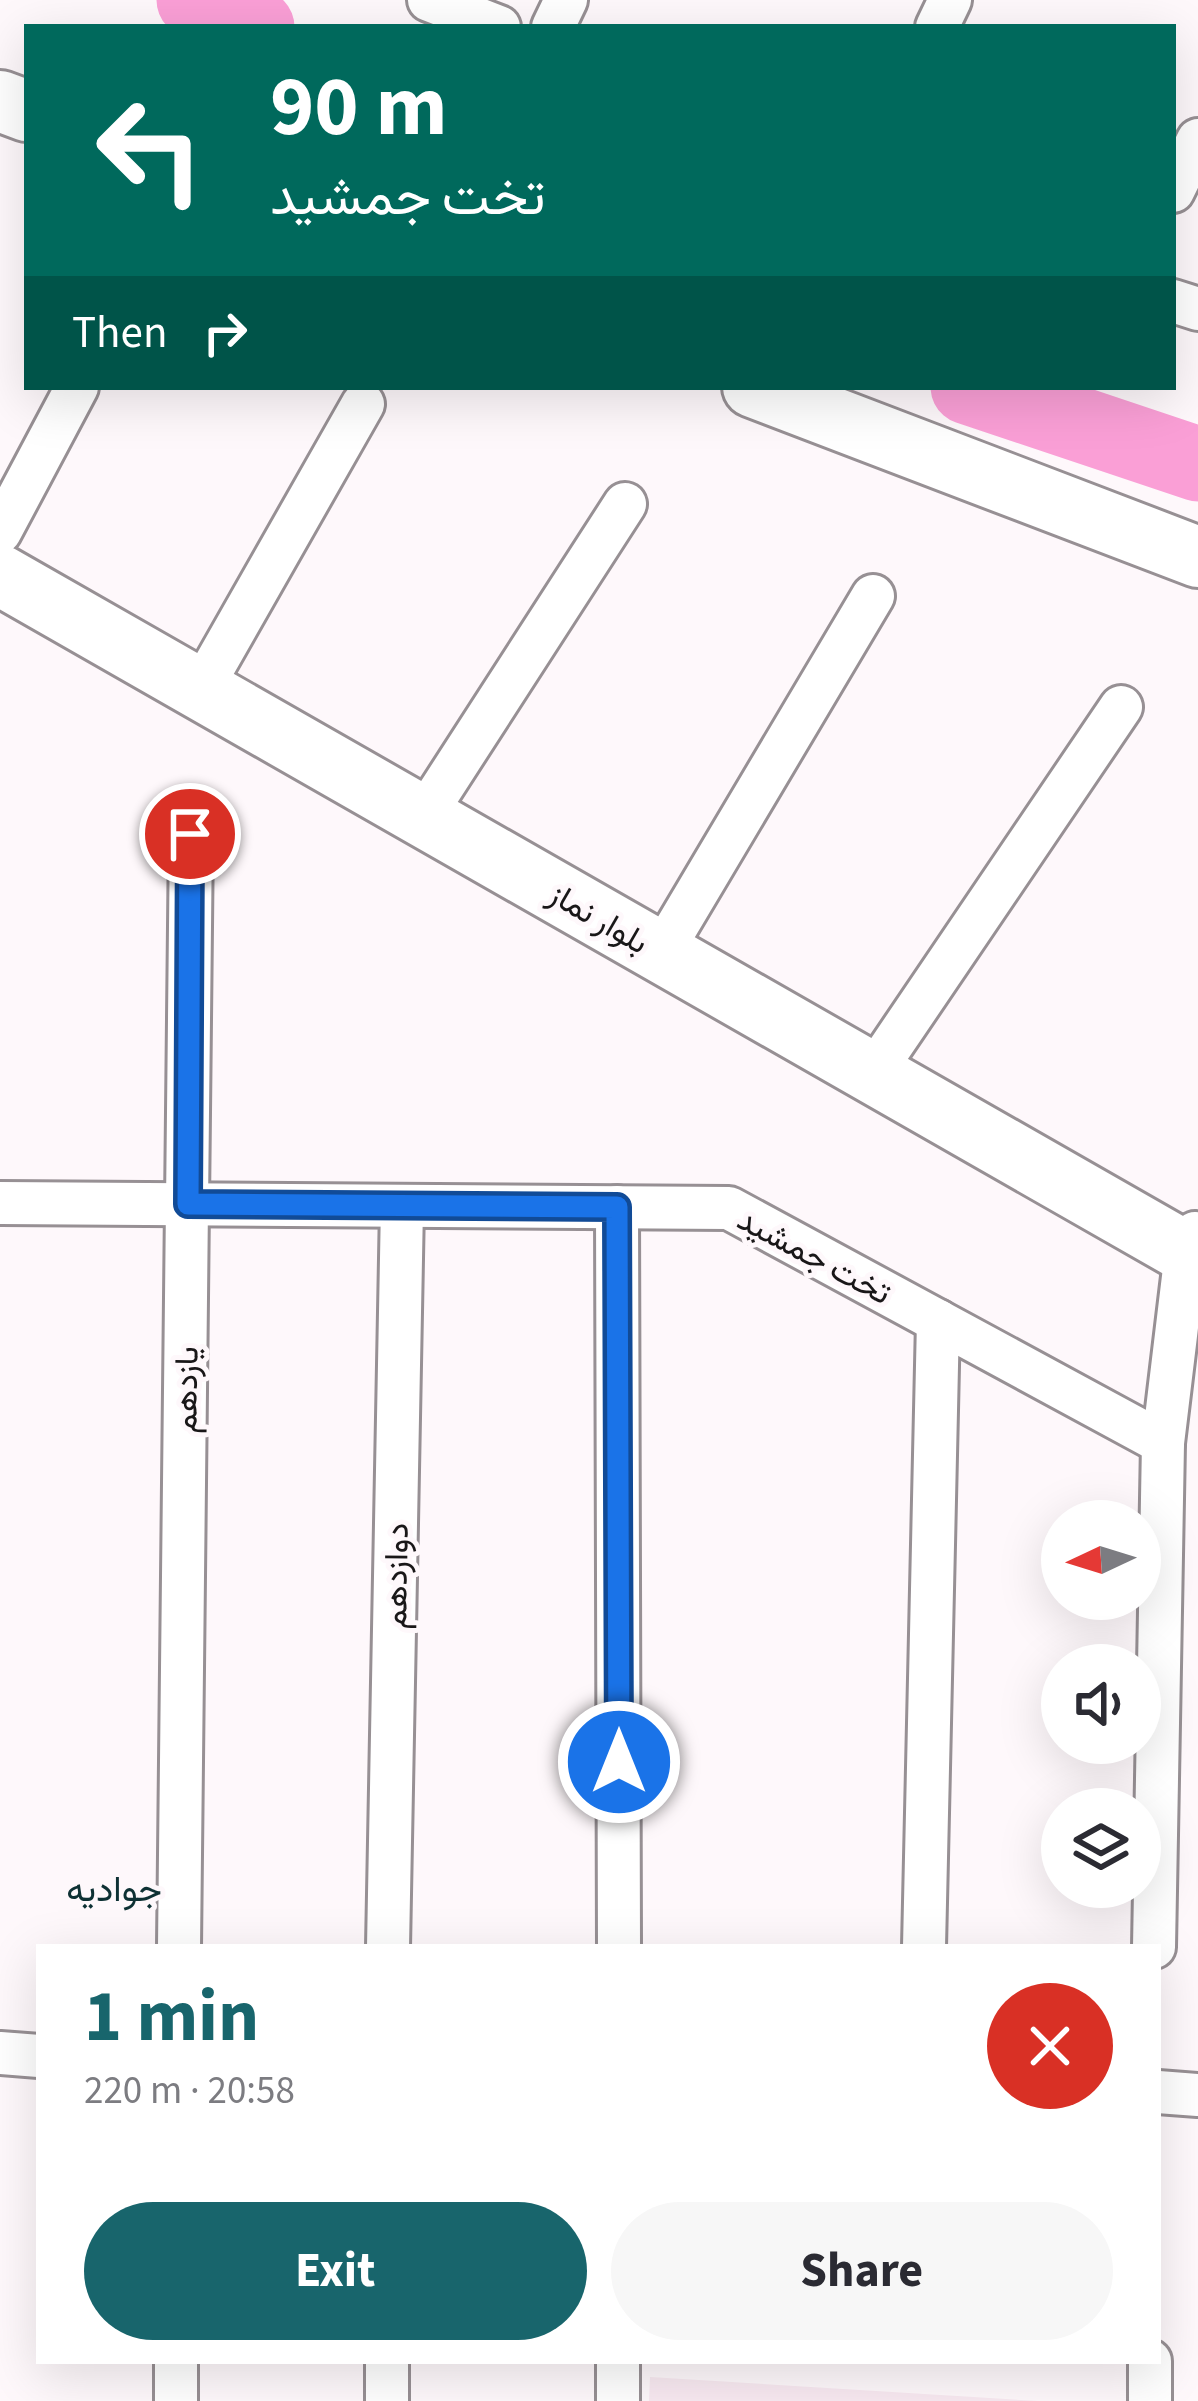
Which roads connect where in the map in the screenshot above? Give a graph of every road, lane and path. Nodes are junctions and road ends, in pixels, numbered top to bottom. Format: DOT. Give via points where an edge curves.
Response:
graph roads {
  1 [pos="429,0"];
  2 [pos="492,24"];
  3 [pos="1198,140"];
  4 [pos="1176,185"];
  5 [pos="75,390"];
  6 [pos="761,390"];
  7 [pos="363,404"];
  8 [pos="626,504"];
  9 [pos="0,532"];
  10 [pos="1198,557"];
  11 [pos="0,575"];
  12 [pos="873,596"];
  13 [pos="201,689"];
  14 [pos="1121,706"];
  15 [pos="422,817"];
  16 [pos="190,834"];
  17 [pos="661,952"];
  18 [pos="873,1073"];
  19 [pos="0,1203"];
  20 [pos="188,1204"];
  21 [pos="402,1206"];
  22 [pos="617,1207"];
  23 [pos="1194,1246"];
  24 [pos="938,1321"];
  25 [pos="1163,1443"];
  26 [pos="178,1944"];
  27 [pos="388,1944"];
  28 [pos="619,1944"];
  29 [pos="924,1944"];
  30 [pos="1154,1944"];
  31 [pos="0,2053"];
  32 [pos="36,2056"];
  33 [pos="1161,2092"];
  34 [pos="1198,2095"];
  35 [pos="176,2364"];
  36 [pos="387,2364"];
  37 [pos="618,2364"];
  38 [pos="1150,2364"];
  39 [pos="176,2401"];
  40 [pos="387,2401"];
  41 [pos="618,2401"];
  42 [pos="1150,2401"];
  1 -- 2 [label="street"];
  3 -- 4 [label="street"];
  5 -- 9 [label="street"];
  6 -- 10 [label="main road"];
  7 -- 13 [label="street"];
  8 -- 15 [label="street"];
  11 -- 13 [label="main road, بلوار نماز"];
  12 -- 17 [label="street"];
  13 -- 15 [label="main road, بلوار نماز"];
  14 -- 18 [label="street"];
  15 -- 17 [label="main road, بلوار نماز"];
  16 -- 20 [label="street, یازدهم"];
  17 -- 18 [label="main road, بلوار نماز"];
  18 -- 23 [label="main road, بلوار نماز"];
  19 -- 20 [label="street, تخت جمشید"];
  20 -- 21 [label="street, تخت جمشید"];
  20 -- 26 [label="street, یازدهم"];
  21 -- 22 [label="street, تخت جمشید"];
  21 -- 27 [label="street, دوازدهم"];
  22 -- 24 [label="street, تخت جمشید" via="729,1208"];
  22 -- 28 [label="street"];
  23 -- 25 [label="street"];
  24 -- 25 [label="street, تخت جمشید"];
  24 -- 29 [label="street"];
  25 -- 30 [label="street"];
  31 -- 32 [label="street"];
  33 -- 34 [label="street"];
  35 -- 39 [label="street"];
  36 -- 40 [label="street"];
  37 -- 41 [label="street"];
  38 -- 42 [label="street"];
}
